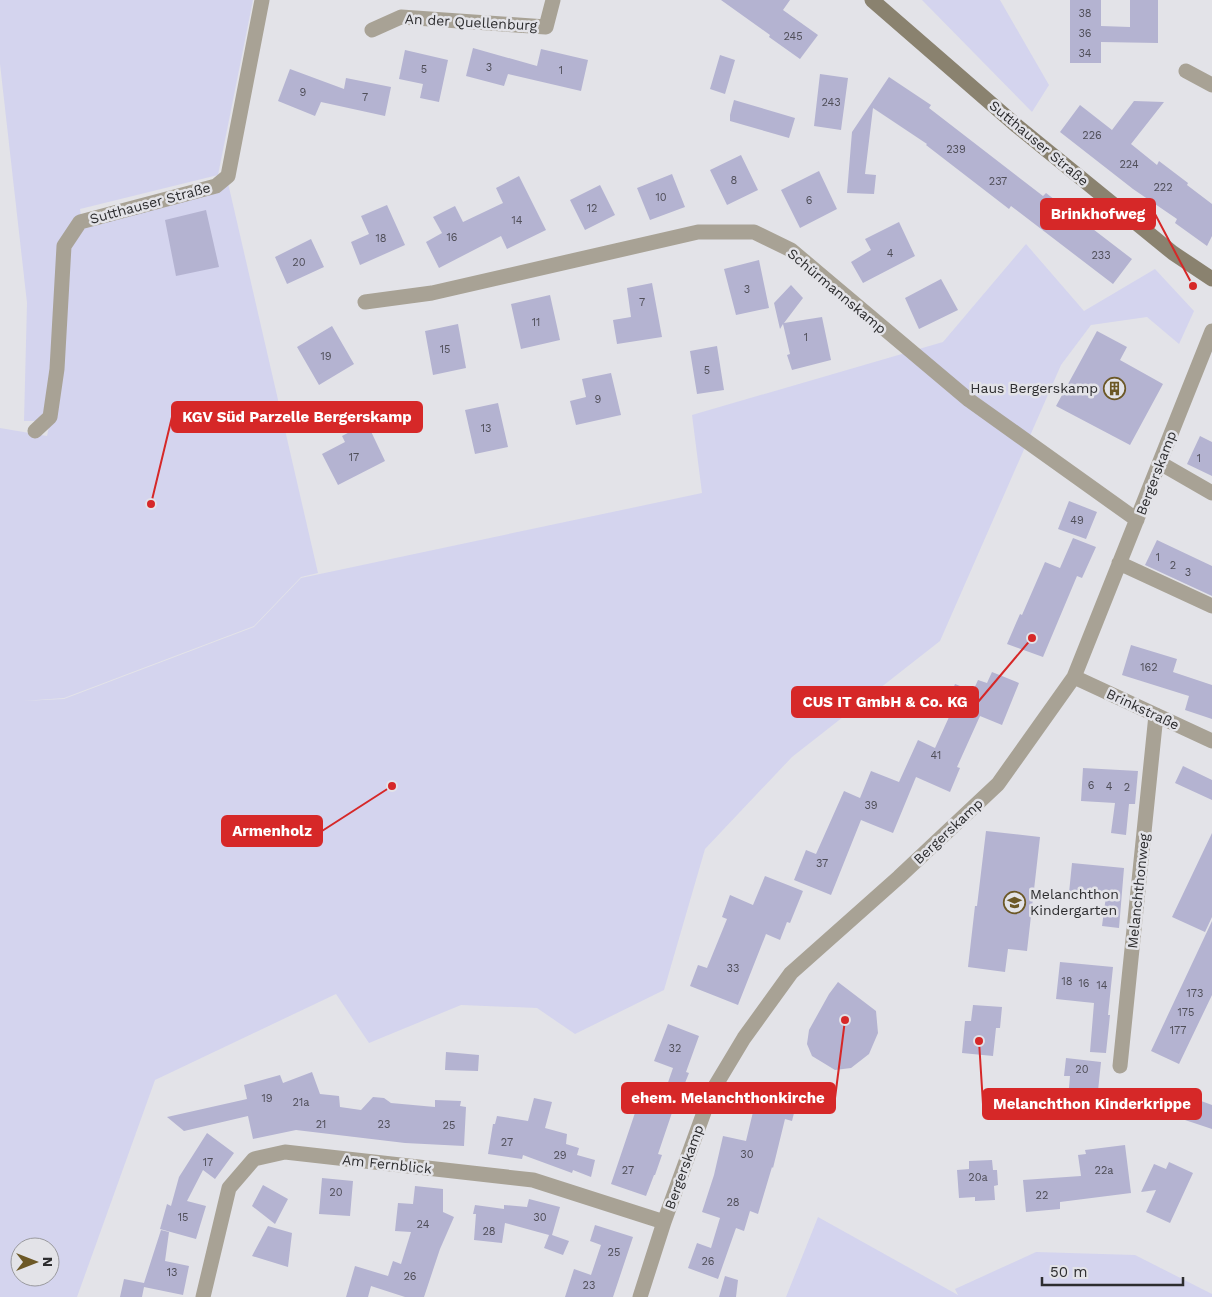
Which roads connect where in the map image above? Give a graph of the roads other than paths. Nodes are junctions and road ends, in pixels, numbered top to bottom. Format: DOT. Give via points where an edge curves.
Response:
graph roads {
  1 [pos="262,0"];
  2 [pos="553,0"];
  3 [pos="872,0"];
  4 [pos="372,30"];
  5 [pos="1186,71"];
  6 [pos="1212,85"];
  7 [pos="1212,279"];
  8 [pos="365,302"];
  9 [pos="1212,331"];
  10 [pos="35,431"];
  11 [pos="1160,463"];
  12 [pos="1212,493"];
  13 [pos="1137,520"];
  14 [pos="1119,562"];
  15 [pos="1212,606"];
  16 [pos="1074,677"];
  17 [pos="1156,715"];
  18 [pos="1212,741"];
  19 [pos="1120,1066"];
  20 [pos="664,1222"];
  21 [pos="203,1297"];
  22 [pos="640,1297"];
  1 -- 10 [label="street, Sutthauser Straße" via="228,176 216,186 80,222 64,246 57,368 50,417"];
  2 -- 4 [label="street, An der Quellenburg" via="546,26 401,16"];
  3 -- 7 [label="street, Sutthauser Straße" via="1017,126 1173,253"];
  5 -- 6 [label="street"];
  8 -- 13 [label="street, Schürmannskamp" via="432,292 698,232 754,232 790,250 969,400"];
  9 -- 11 [label="street, Bergerskamp"];
  11 -- 12 [label="street"];
  11 -- 13 [label="street, Bergerskamp"];
  13 -- 14 [label="street, Bergerskamp"];
  14 -- 15 [label="street"];
  14 -- 16 [label="street, Bergerskamp"];
  16 -- 17 [label="street, Brinkstraße"];
  16 -- 20 [label="street, Bergerskamp" via="998,784 791,973 744,1038 711,1093"];
  17 -- 18 [label="street, Brinkstraße"];
  17 -- 19 [label="street, Melanchthonweg"];
  20 -- 21 [label="street, Am Fernblick" via="533,1180 285,1152 254,1159 229,1188"];
  20 -- 22 [label="street, Bergerskamp"];
}
